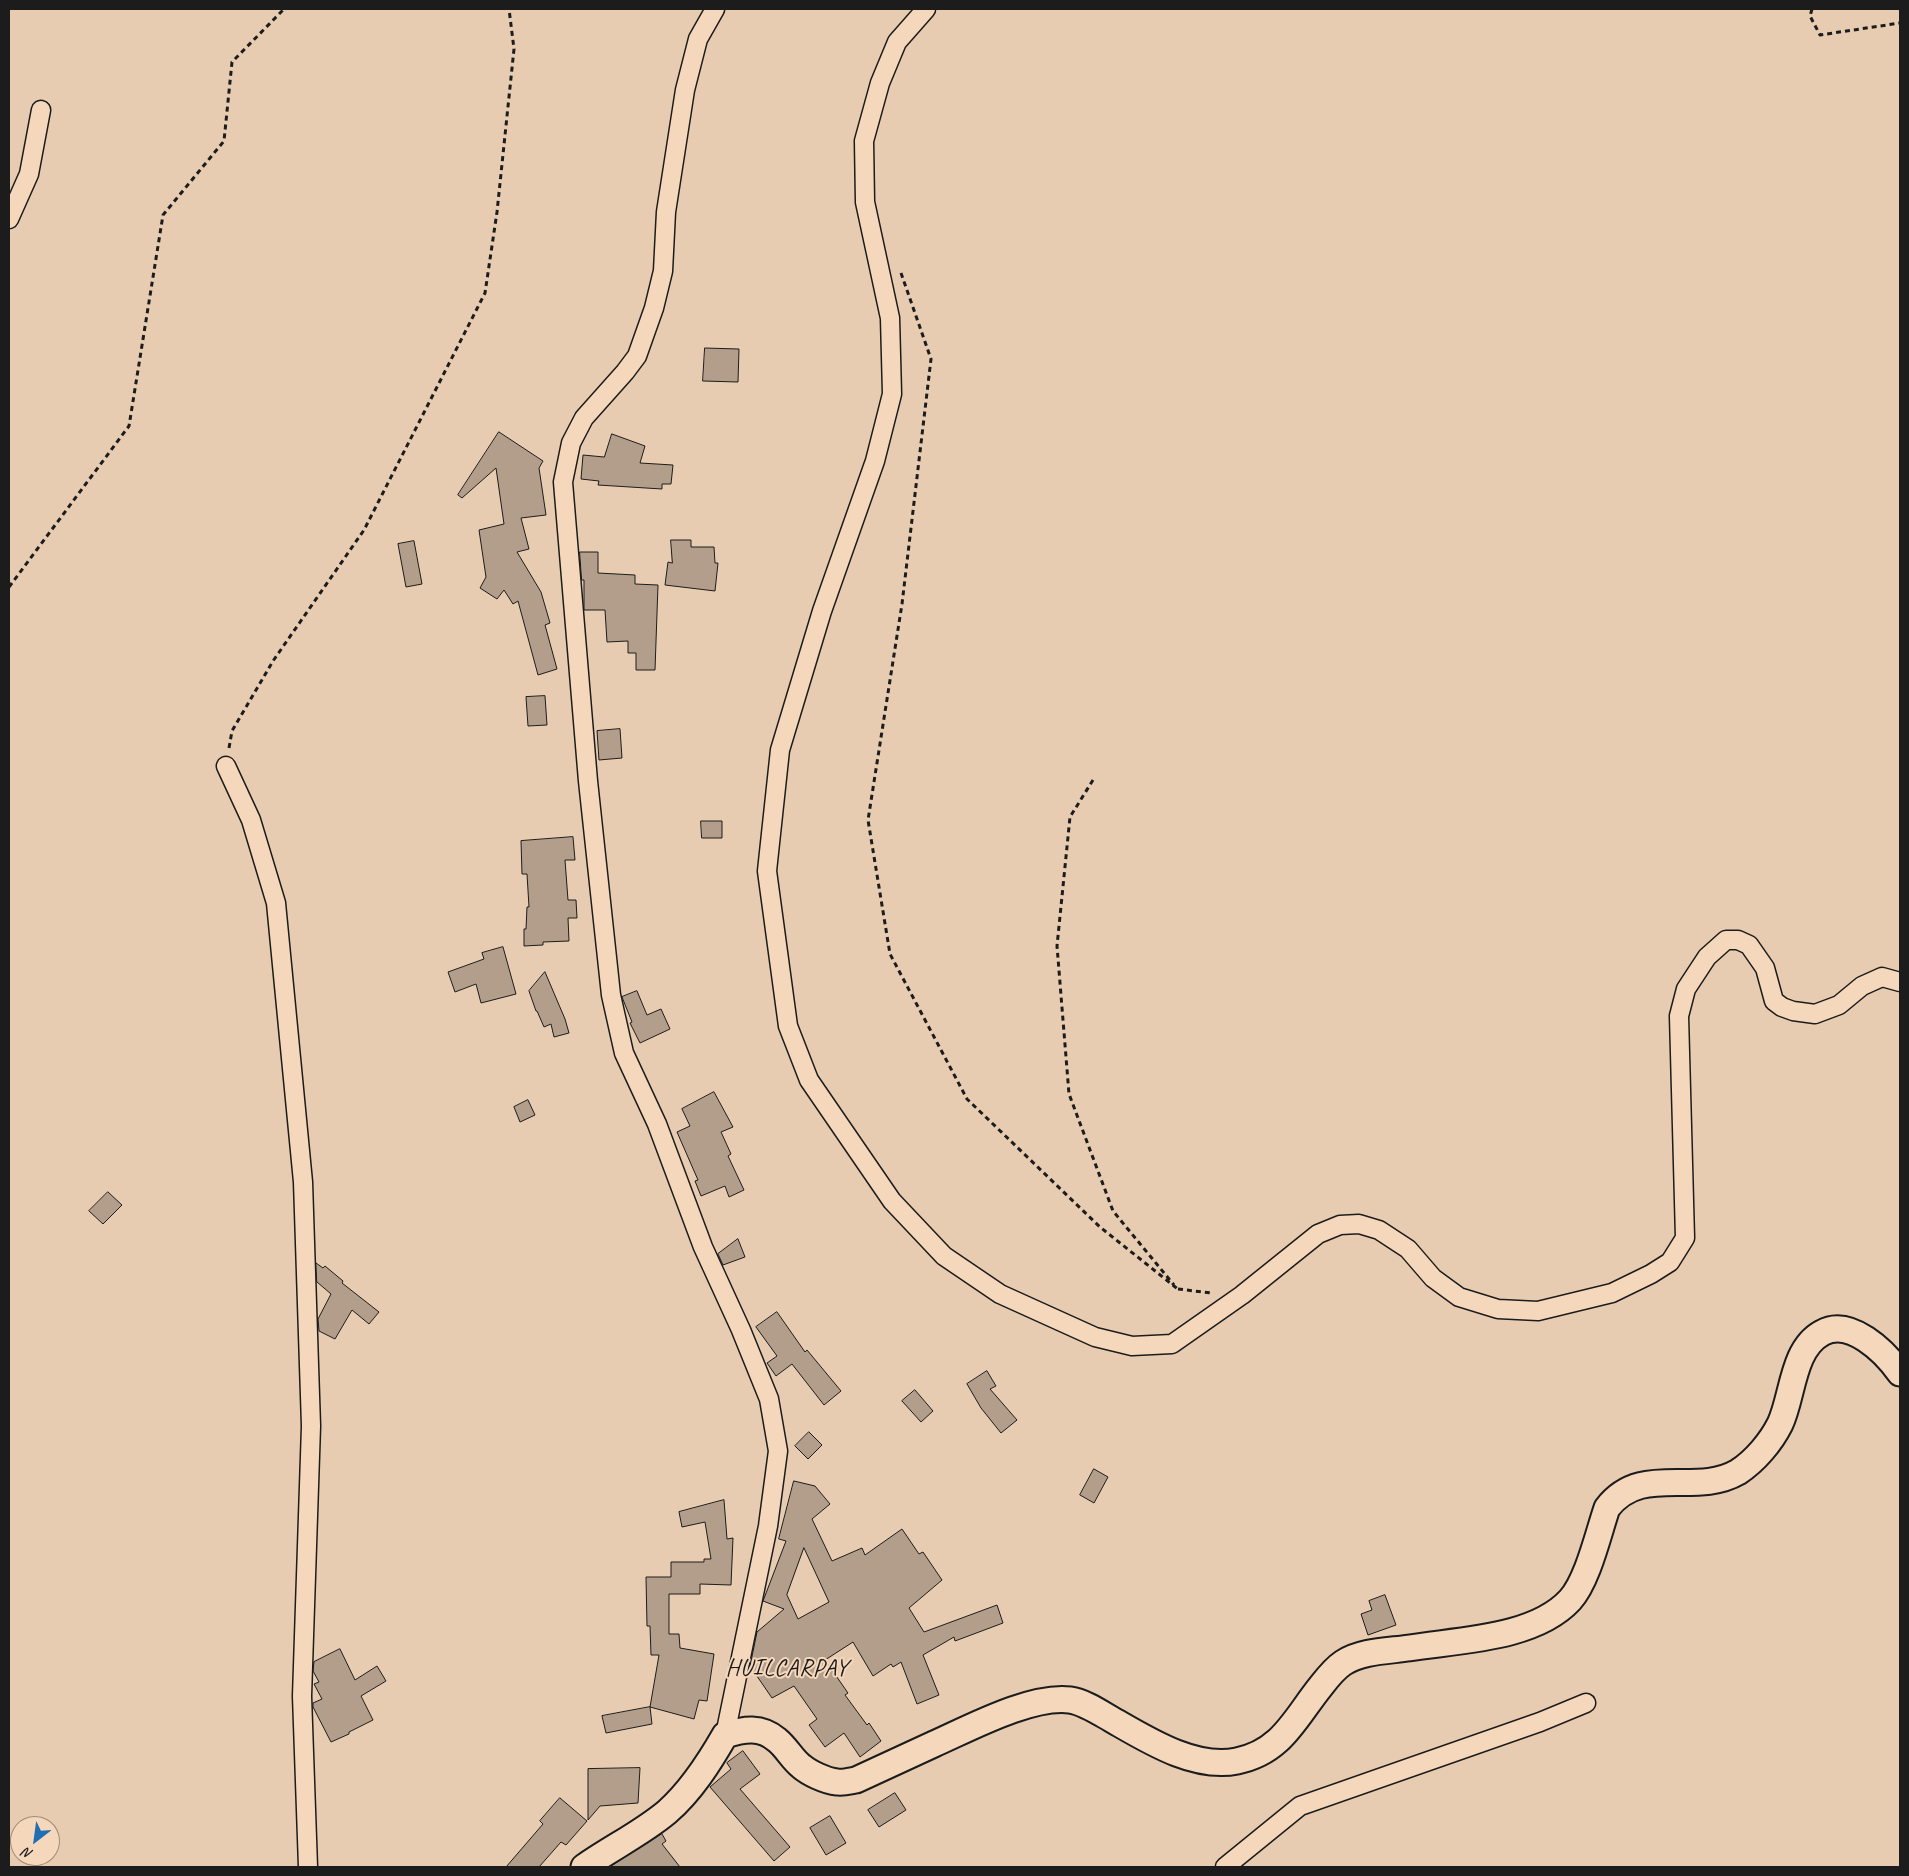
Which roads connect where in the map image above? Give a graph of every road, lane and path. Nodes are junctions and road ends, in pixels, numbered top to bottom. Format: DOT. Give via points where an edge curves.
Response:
graph roads {
  1 [pos="284,9"];
  2 [pos="509,9"];
  3 [pos="715,9"];
  4 [pos="926,9"];
  5 [pos="1812,9"];
  6 [pos="1900,23"];
  7 [pos="41,110"];
  8 [pos="9,219"];
  9 [pos="900,271"];
  10 [pos="9,587"];
  11 [pos="226,766"];
  12 [pos="1094,780"];
  13 [pos="1900,982"];
  14 [pos="1179,1290"];
  15 [pos="1242,1295"];
  16 [pos="1900,1372"];
  17 [pos="1586,1703"];
  18 [pos="726,1735"];
  19 [pos="308,1867"];
  20 [pos="584,1867"];
  21 [pos="1225,1867"];
  1 -- 10 [label="path" via="232,62 224,141 163,215 129,426"];
  2 -- 11 [label="path" via="514,49 485,293 364,530 273,661 232,731"];
  3 -- 18 [label="street" via="698,39 685,90 666,212 663,271 654,308 637,356 584,418 571,443 563,482 588,781 613,1004 624,1053 657,1124 703,1247 742,1330 769,1399 778,1451 768,1526"];
  4 -- 15 [label="street" via="897,42 880,83 864,141 865,202 890,318 892,394 875,461 822,611 780,750 768,871 788,1026 809,1080 892,1201 944,1256 1000,1294 1095,1336 1132,1346 1172,1344"];
  5 -- 6 [label="path" via="1810,16 1820,35"];
  7 -- 8 [label="street" via="29,174"];
  9 -- 14 [label="path" via="931,359 902,604 868,820 890,954 967,1098 1100,1228"];
  11 -- 19 [label="street" via="251,820 276,903 303,1182 311,1426 302,1696"];
  12 -- 14 [label="path" via="1070,817 1057,946 1069,1094 1113,1211"];
  13 -- 15 [label="street" via="1882,977 1862,986 1839,1005 1815,1014 1793,1011 1774,1001 1765,968 1749,945 1738,940 1726,940 1706,957 1686,988 1679,1016 1685,1238 1670,1262 1612,1293 1538,1312 1498,1309 1459,1297 1432,1278 1408,1248 1379,1230 1359,1224 1340,1225 1318,1234"];
  14 -- 15 [label="path"];
  16 -- 18 [label="main road" via="1871,1342 1852,1332 1837,1329 1822,1333 1807,1346 1792,1382 1781,1423 1768,1446 1738,1472 1711,1482 1648,1483 1623,1492 1607,1508 1581,1580 1570,1599 1546,1618 1518,1631 1379,1652 1344,1662 1319,1688 1284,1736 1261,1754 1235,1762 1204,1762 1169,1750 1071,1700 1023,1706 850,1781 836,1782 817,1776 801,1766 777,1739 763,1732 751,1729"];
  17 -- 21 [label="street" via="1300,1806"];
  18 -- 20 [label="main road" via="707,1768 668,1811"];
}
